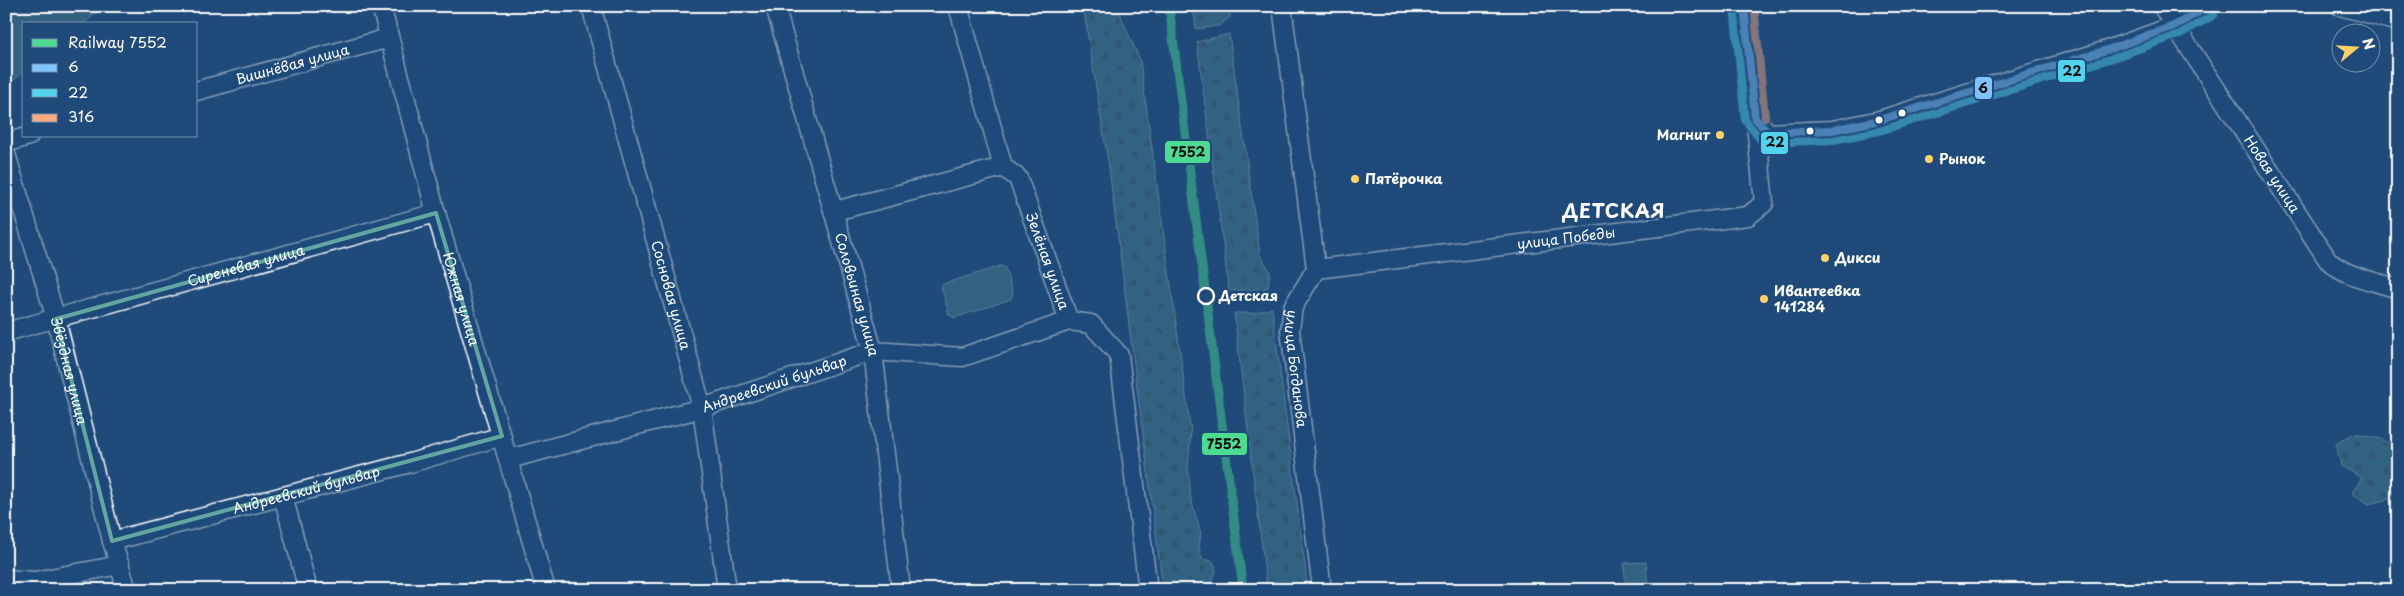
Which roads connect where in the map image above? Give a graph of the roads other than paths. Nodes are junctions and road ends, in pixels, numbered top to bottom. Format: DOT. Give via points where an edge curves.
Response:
graph roads {
  1 [pos="380,6"];
  2 [pos="591,6"];
  3 [pos="775,6"];
  4 [pos="958,6"];
  5 [pos="1282,6"];
  6 [pos="1744,6"];
  7 [pos="2162,6"];
  8 [pos="2210,6"];
  9 [pos="2340,6"];
  10 [pos="2398,22"];
  11 [pos="2174,26"];
  12 [pos="389,38"];
  13 [pos="198,90"];
  14 [pos="1755,118"];
  15 [pos="22,138"];
  16 [pos="6,142"];
  17 [pos="6,154"];
  18 [pos="1003,167"];
  19 [pos="835,211"];
  20 [pos="436,214"];
  21 [pos="1316,269"];
  22 [pos="2398,289"];
  23 [pos="56,319"];
  24 [pos="1069,322"];
  25 [pos="6,332"];
  26 [pos="874,351"];
  27 [pos="702,408"];
  28 [pos="502,436"];
  29 [pos="509,459"];
  30 [pos="283,496"];
  31 [pos="112,541"];
  32 [pos="120,565"];
  33 [pos="6,579"];
  34 [pos="127,590"];
  35 [pos="308,590"];
  36 [pos="546,590"];
  37 [pos="727,590"];
  38 [pos="901,590"];
  39 [pos="1148,590"];
  40 [pos="1322,590"];
  1 -- 12 [label="street, Южная улица"];
  2 -- 27 [label="street, Сосновая улица"];
  3 -- 19 [label="street, Соловьиная улица"];
  4 -- 18 [label="street, Зелёная улица"];
  5 -- 21 [label="street"];
  6 -- 14 [label="street, улица Победы"];
  7 -- 11 [label="street, Новая улица"];
  8 -- 11 [label="street"];
  9 -- 10 [label="street"];
  11 -- 14 [label="street" via="2110,49 1853,126 1768,133"];
  11 -- 22 [label="street, Новая улица" via="2328,260 2335,268"];
  12 -- 13 [label="street, Вишнёвая улица"];
  12 -- 20 [label="street, Южная улица"];
  14 -- 21 [label="street, улица Победы" via="1764,203 1748,216"];
  15 -- 16 [label="street"];
  17 -- 23 [label="street, Звёздная улица"];
  18 -- 19 [label="street"];
  18 -- 24 [label="street, Зелёная улица" via="1018,178"];
  19 -- 26 [label="street, Соловьиная улица"];
  20 -- 23 [label="street, Сиреневая улица"];
  20 -- 28 [label="street, Южная улица"];
  21 -- 40 [label="street, улица Богданова" via="1293,307 1290,330"];
  23 -- 25 [label="street, Сиреневая улица"];
  23 -- 31 [label="street, Звёздная улица"];
  24 -- 26 [label="street, Андреевский бульвар" via="962,357"];
  24 -- 39 [label="street, Зелёная улица" via="1091,324 1118,356"];
  26 -- 27 [label="street, Андреевский бульвар"];
  26 -- 38 [label="street, Соловьиная улица"];
  27 -- 29 [label="street, Андреевский бульвар"];
  27 -- 37 [label="street, Сосновая улица"];
  28 -- 29 [label="street, Южная улица"];
  28 -- 30 [label="street, Андреевский бульвар"];
  29 -- 36 [label="street, Южная улица"];
  30 -- 31 [label="street, Андреевский бульвар"];
  30 -- 35 [label="street"];
  31 -- 32 [label="street, Звёздная улица"];
  32 -- 33 [label="street" via="35,581"];
  32 -- 34 [label="street, Звёздная улица"];
}
